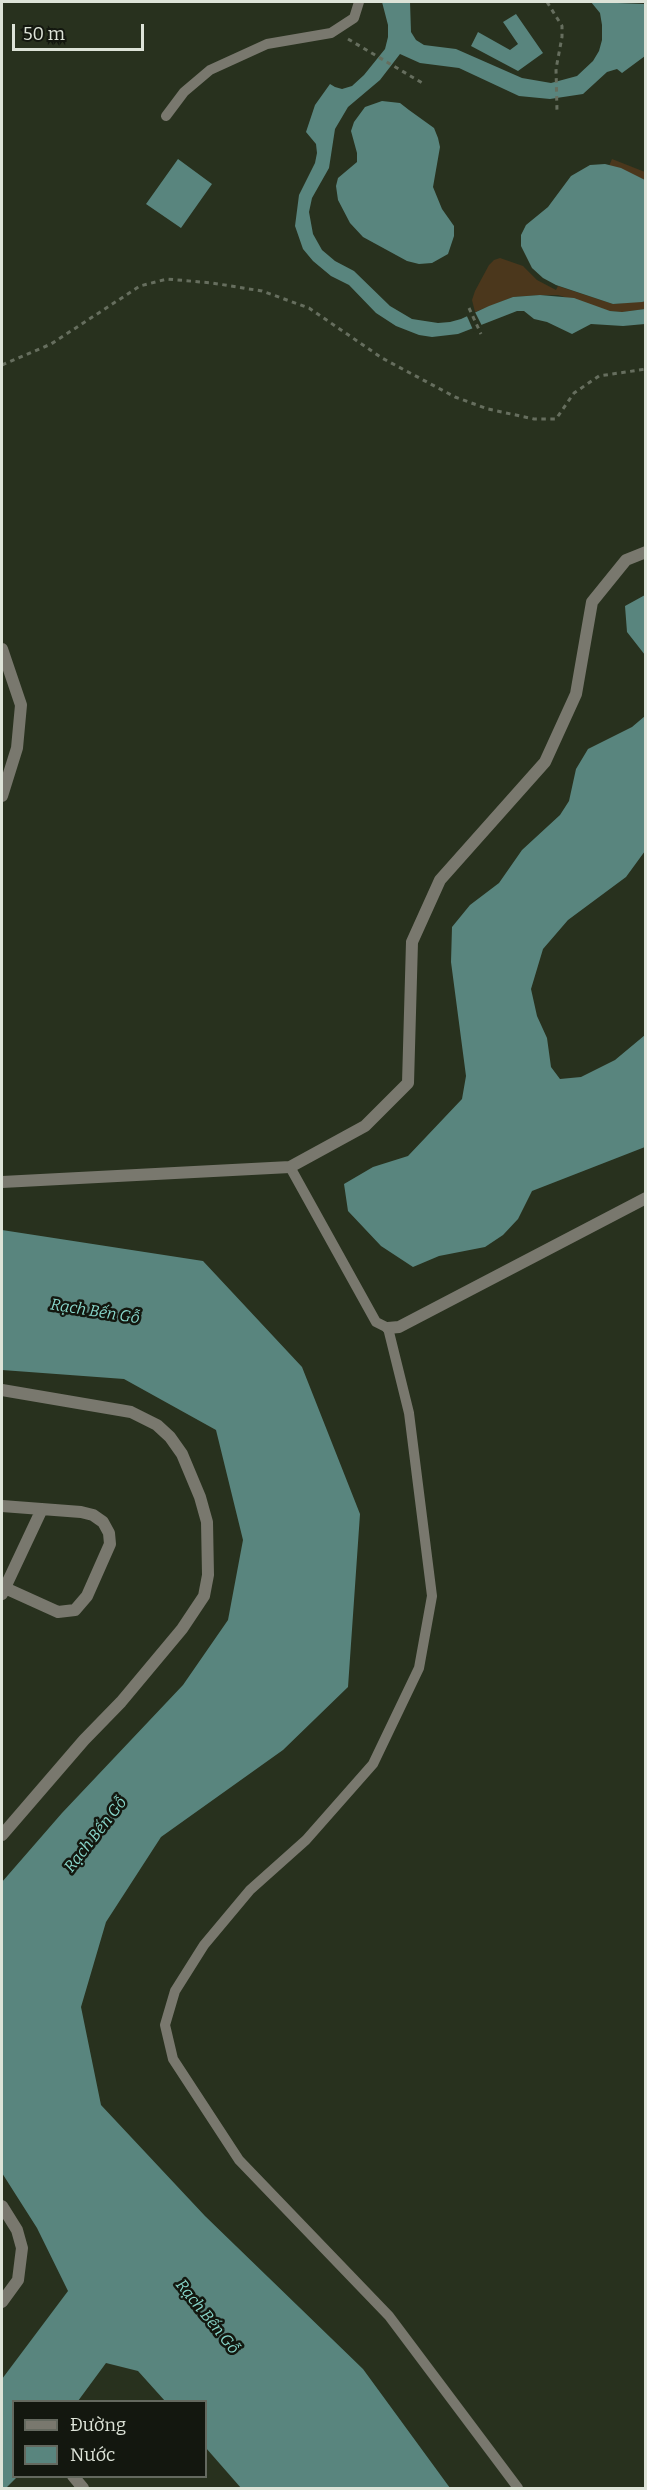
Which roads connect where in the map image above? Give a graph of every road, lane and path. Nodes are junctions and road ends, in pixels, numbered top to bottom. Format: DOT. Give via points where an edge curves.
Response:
graph roads {
  1 [pos="359,2"];
  2 [pos="547,2"];
  3 [pos="348,39"];
  4 [pos="424,84"];
  5 [pos="557,111"];
  6 [pos="166,116"];
  7 [pos="469,308"];
  8 [pos="481,334"];
  9 [pos="2,365"];
  10 [pos="645,369"];
  11 [pos="645,552"];
  12 [pos="2,649"];
  13 [pos="2,796"];
  14 [pos="290,1167"];
  15 [pos="2,1182"];
  16 [pos="645,1198"];
  17 [pos="388,1328"];
  18 [pos="2,1390"];
  19 [pos="2,1506"];
  20 [pos="42,1509"];
  21 [pos="3,1592"];
  22 [pos="2,1835"];
  23 [pos="2,2206"];
  24 [pos="2,2302"];
  25 [pos="518,2488"];
  1 -- 6 [label="lane" via="354,18 331,33 267,44 210,70 184,92"];
  2 -- 5 [label="path" via="562,26 556,69"];
  3 -- 4 [label="path"];
  7 -- 8 [label="path"];
  9 -- 10 [label="path" via="51,344 140,286 167,279 262,291 309,308 382,358 455,397 534,419 556,419 574,393 599,376"];
  11 -- 14 [label="street" via="626,560 592,602 576,694 546,762 440,880 412,942 408,1083 365,1126"];
  12 -- 13 [label="street" via="21,705 17,748"];
  14 -- 15 [label="street"];
  14 -- 17 [label="lane" via="376,1322"];
  16 -- 17 [label="street" via="399,1327"];
  17 -- 25 [label="lane" via="409,1413 432,1596 419,1668 373,1764 306,1840 250,1890 204,1945 175,1991 165,2025 173,2060 239,2160 389,2316"];
  18 -- 22 [label="street" via="131,1413 157,1425 182,1454 201,1497 207,1522 208,1575 204,1596 182,1629"];
  19 -- 20 [label="street"];
  20 -- 21 [label="street"];
  20 -- 21 [label="street" via="93,1515 109,1533 110,1544 87,1596 75,1610 58,1612"];
  23 -- 24 [label="street" via="17,2230 22,2248 18,2280"];
}
